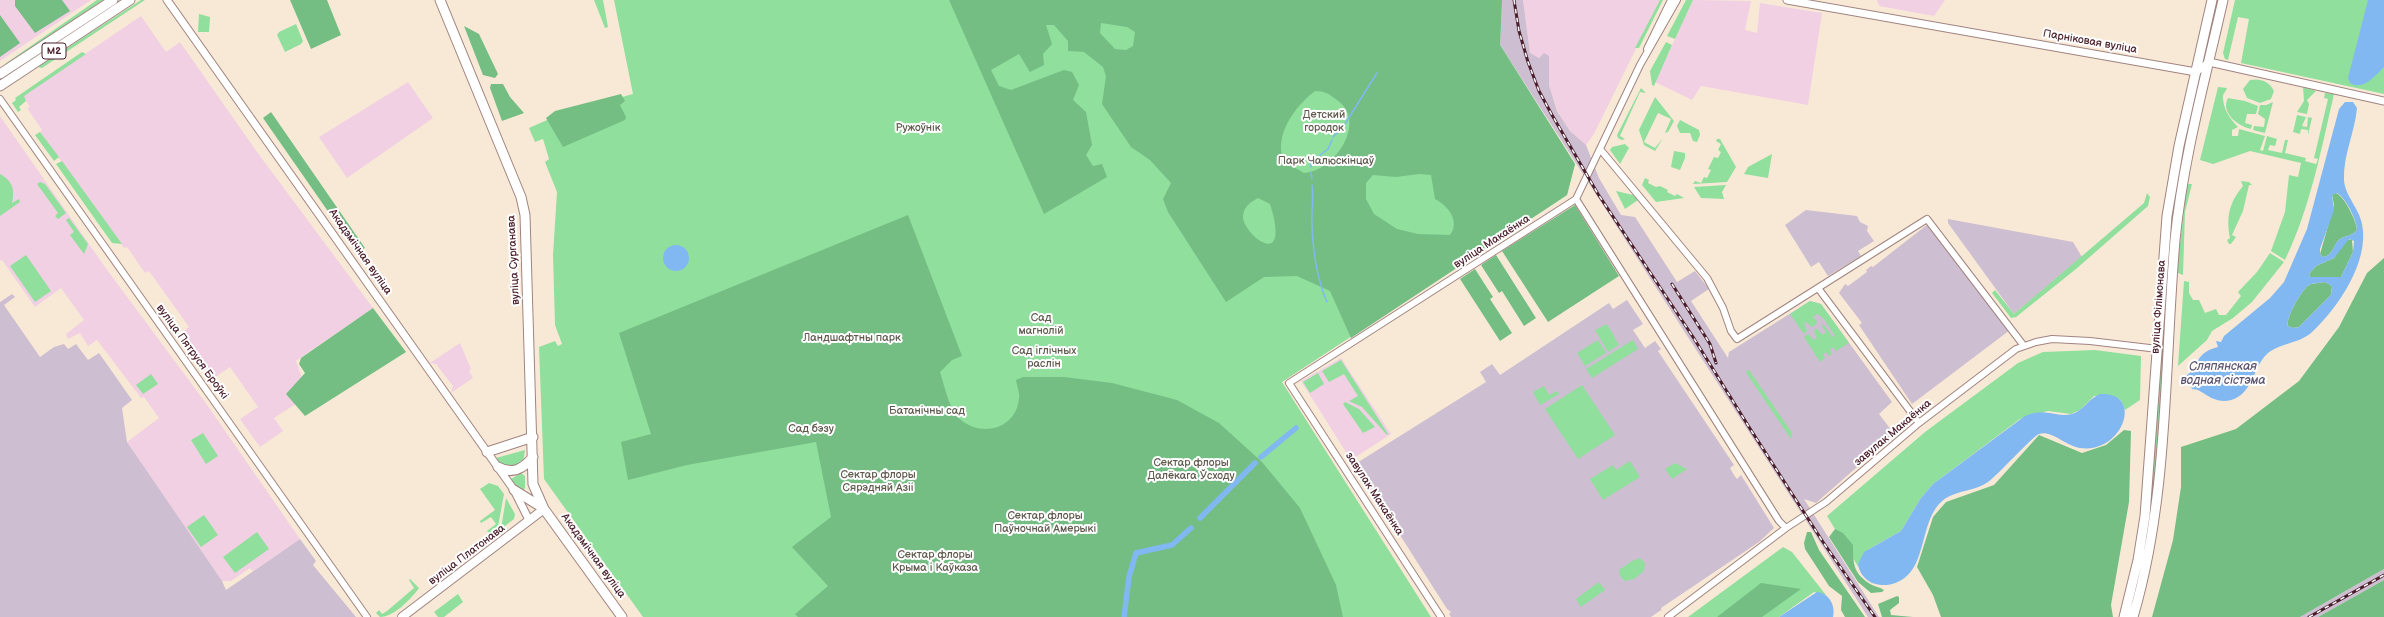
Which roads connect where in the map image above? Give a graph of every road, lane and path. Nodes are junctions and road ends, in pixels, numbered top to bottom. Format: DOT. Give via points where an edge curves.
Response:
graph roads {
  1 [pos="113,0"];
  2 [pos="130,0"];
  3 [pos="167,0"];
  4 [pos="440,0"];
  5 [pos="1671,0"];
  6 [pos="1677,0"];
  7 [pos="1787,0"];
  8 [pos="2212,0"];
  9 [pos="2222,0"];
  10 [pos="1643,61"];
  11 [pos="2209,62"];
  12 [pos="2196,72"];
  13 [pos="0,74"];
  14 [pos="0,86"];
  15 [pos="0,99"];
  16 [pos="2384,101"];
  17 [pos="1600,149"];
  18 [pos="1576,200"];
  19 [pos="1818,288"];
  20 [pos="2024,346"];
  21 [pos="2158,349"];
  22 [pos="2168,350"];
  23 [pos="1289,383"];
  24 [pos="1919,423"];
  25 [pos="533,437"];
  26 [pos="487,452"];
  27 [pos="533,457"];
  28 [pos="498,467"];
  29 [pos="514,490"];
  30 [pos="544,509"];
  31 [pos="529,520"];
  32 [pos="1786,528"];
  33 [pos="367,617"];
  34 [pos="402,617"];
  35 [pos="622,617"];
  36 [pos="1441,617"];
  37 [pos="1668,617"];
  38 [pos="2124,617"];
  39 [pos="2133,617"];
  1 -- 13 [label="main road, М2"];
  2 -- 14 [label="main road, М2"];
  3 -- 26 [label="street, Акадэмічная вуліца"];
  4 -- 25 [label="main road, вуліца Сурганава" via="523,206 526,228"];
  5 -- 10 [label="street"];
  6 -- 10 [label="street"];
  7 -- 12 [label="street, Парніковая вуліца"];
  8 -- 12 [label="main road, вуліца Філімонава"];
  9 -- 11 [label="main road, вуліца Філімонава"];
  10 -- 17 [label="street"];
  11 -- 12 [label="street"];
  11 -- 16 [label="street"];
  11 -- 22 [label="main road, вуліца Філімонава" via="2182,180"];
  12 -- 21 [label="main road, вуліца Філімонава" via="2169,202"];
  15 -- 33 [label="street, вуліца Пятруся Броўкі"];
  17 -- 18 [label="street"];
  17 -- 19 [label="street" via="1707,278 1737,339"];
  18 -- 23 [label="street, вуліца Макаёнка"];
  18 -- 32 [label="street" via="1779,521"];
  19 -- 20 [label="street" via="1927,219"];
  19 -- 24 [label="street"];
  20 -- 21 [label="street, завулак Макаёнка" via="2045,340 2067,340"];
  20 -- 24 [label="street, завулак Макаёнка" via="2006,356"];
  21 -- 22 [label="main road"];
  21 -- 38 [label="main road, вуліца Філімонава" via="2146,516"];
  22 -- 39 [label="main road, вуліца Філімонава" via="2154,521"];
  23 -- 36 [label="street, завулак Макаёнка"];
  24 -- 32 [label="street, завулак Макаёнка" via="1826,502"];
  25 -- 26 [label="main road"];
  25 -- 27 [label="main road, вуліца Сурганава"];
  26 -- 28 [label="street, Акадэмічная вуліца"];
  27 -- 28 [label="main road" via="517,470 509,471"];
  27 -- 30 [label="main road, вуліца Сурганава" via="533,484"];
  28 -- 29 [label="street, Акадэмічная вуліца"];
  29 -- 30 [label="main road"];
  29 -- 31 [label="street, Акадэмічная вуліца"];
  30 -- 31 [label="main road, вуліца Платонава"];
  30 -- 35 [label="main road, Акадэмічная вуліца"];
  31 -- 34 [label="main road, вуліца Платонава"];
  32 -- 37 [label="street, завулак Макаёнка"];
}
